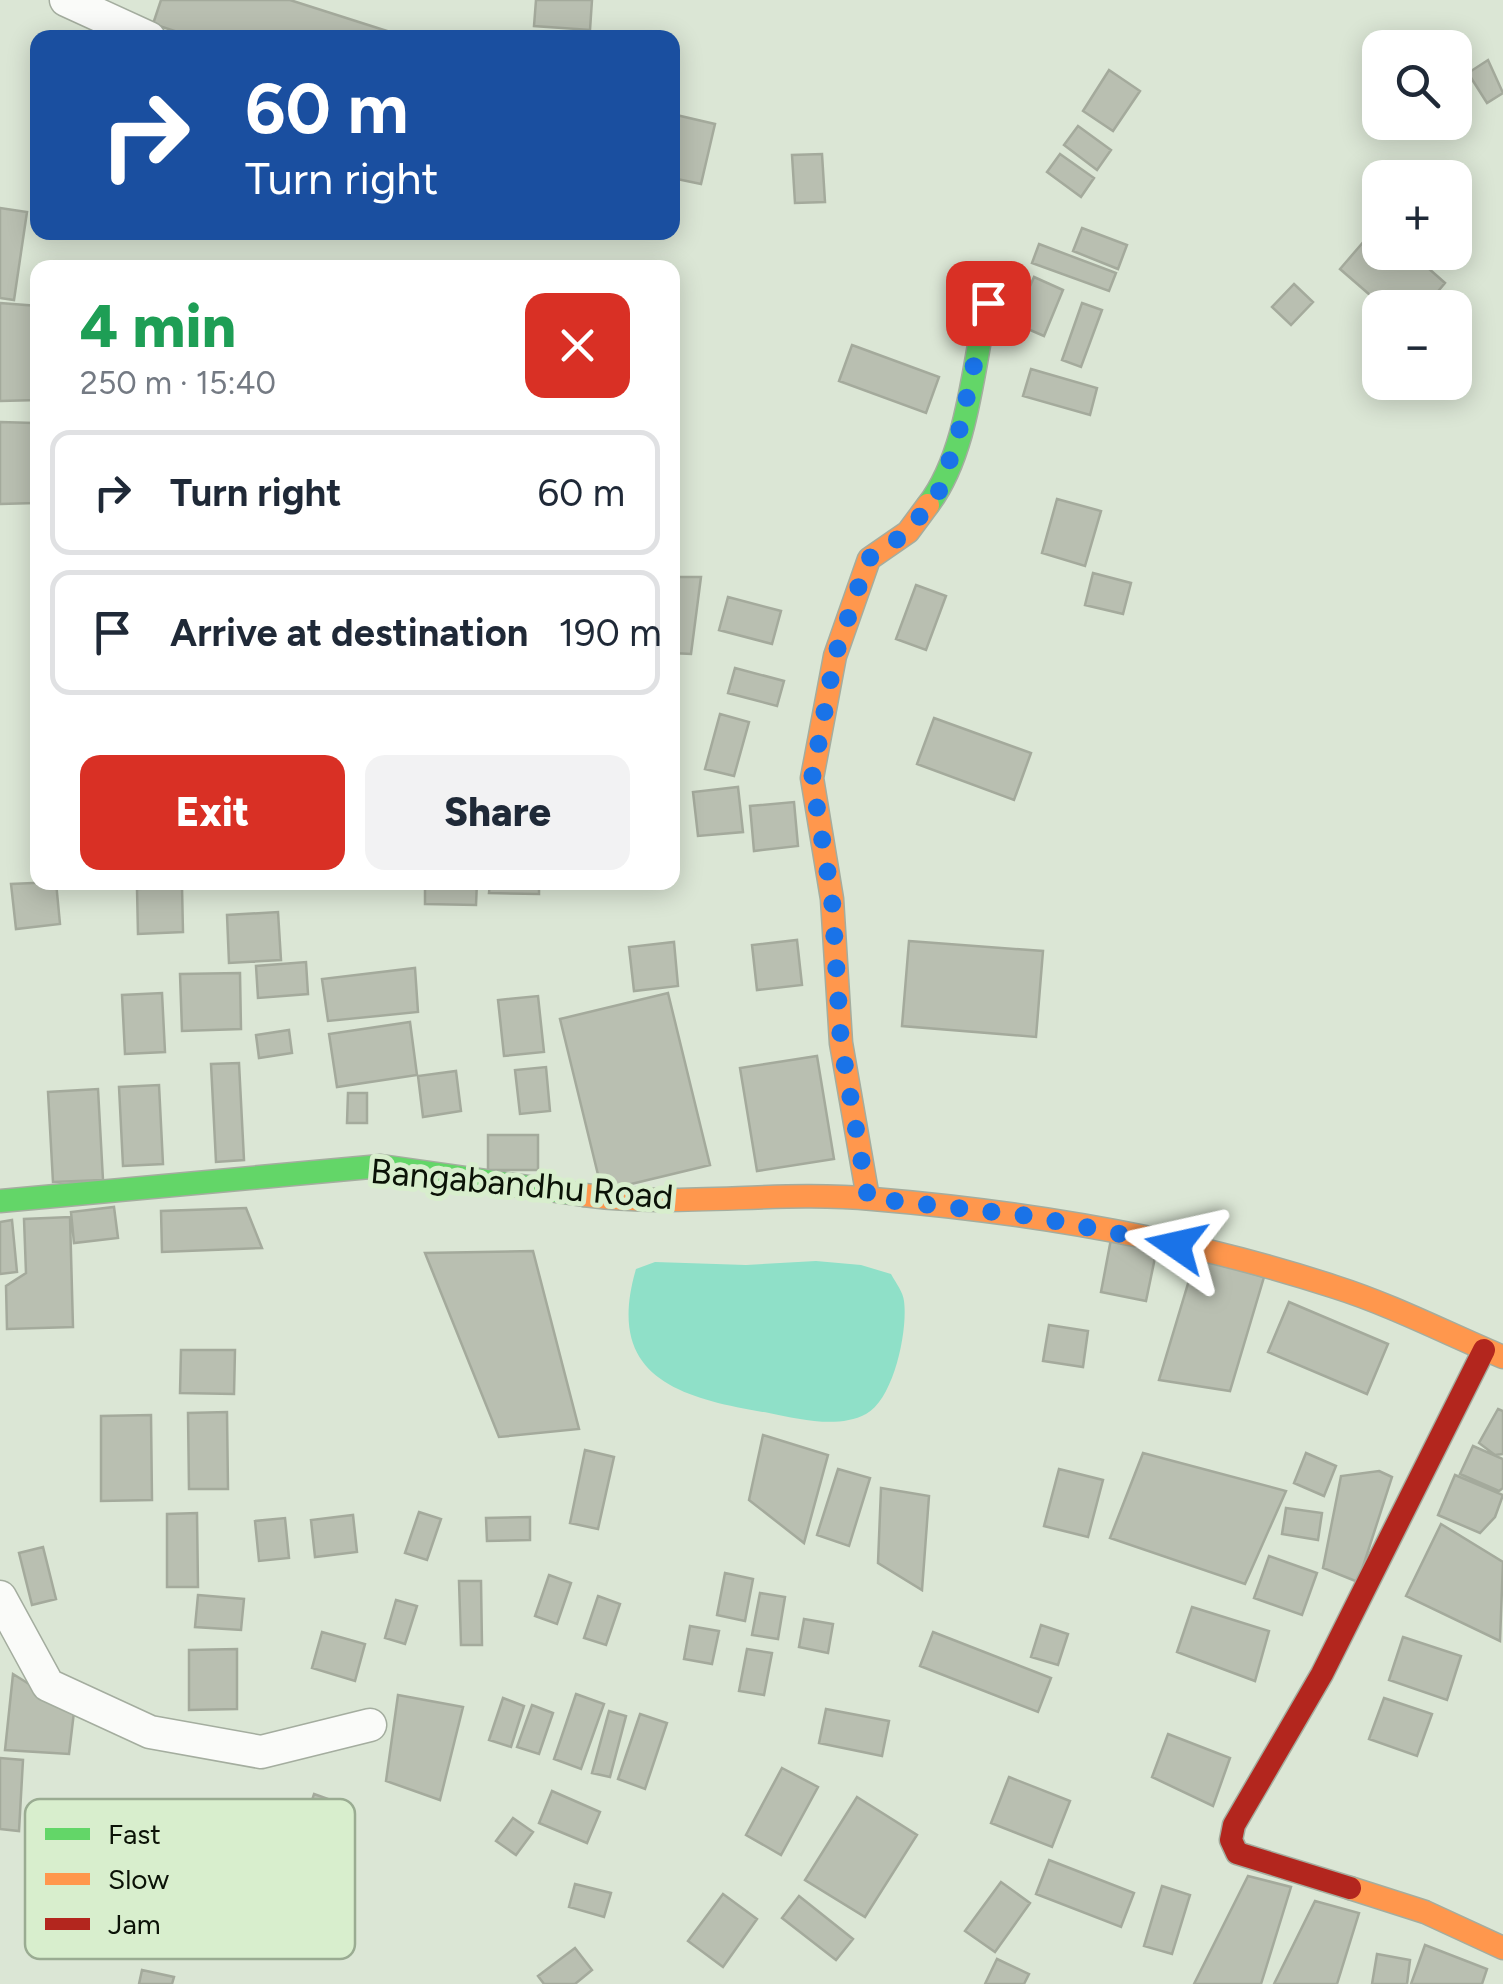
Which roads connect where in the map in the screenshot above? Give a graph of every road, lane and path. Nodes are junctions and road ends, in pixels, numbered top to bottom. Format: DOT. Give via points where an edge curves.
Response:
graph roads {
  1 [pos="66,0"];
  2 [pos="132,30"];
  3 [pos="988,303"];
  4 [pos="868,1198"];
  5 [pos="0,1201"];
  6 [pos="1494,1353"];
  7 [pos="0,1597"];
  8 [pos="370,1725"];
  9 [pos="1503,1948"];
  1 -- 2 [label="street"];
  3 -- 4 [label="street" via="939,491 908,532 868,559 835,656 812,778 832,899 841,1043"];
  4 -- 5 [label="street, Bangabandhu Road" via="629,1200 382,1166"];
  4 -- 6 [label="street, Bangabandhu Road" via="1030,1216 1176,1245 1336,1288"];
  6 -- 9 [label="street" via="1231,1840 1237,1854 1424,1912"];
  7 -- 8 [label="street" via="48,1685 150,1732 261,1752"];
}
